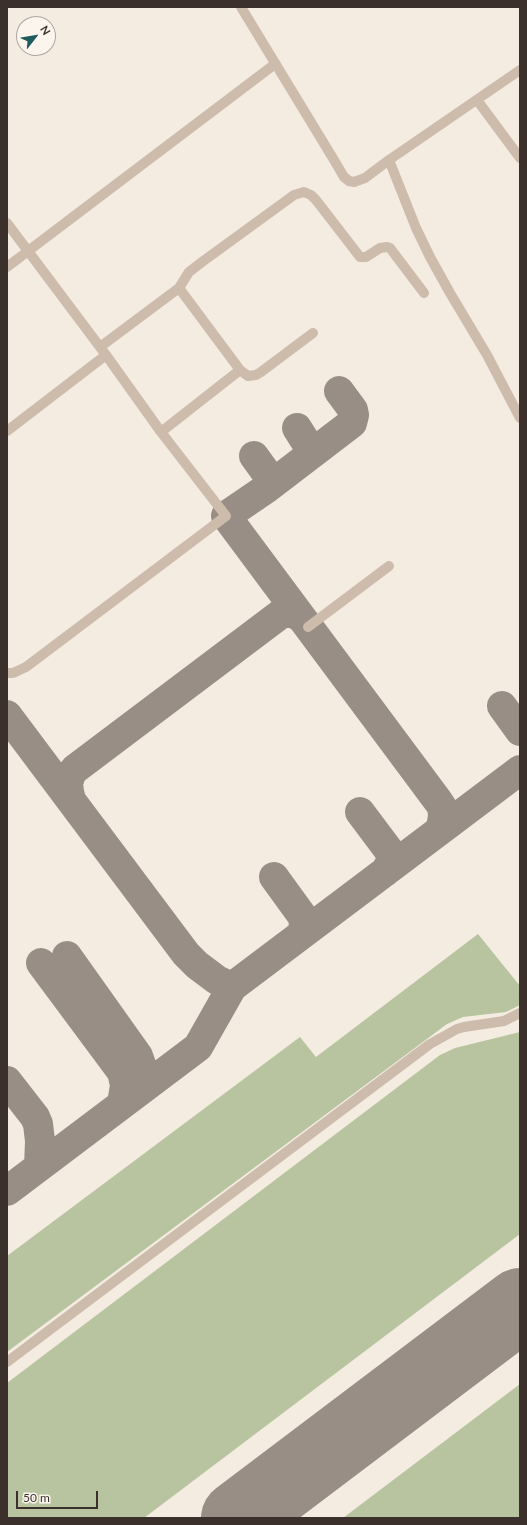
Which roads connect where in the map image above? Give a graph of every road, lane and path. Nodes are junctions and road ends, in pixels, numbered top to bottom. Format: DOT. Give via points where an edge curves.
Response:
graph roads {
  1 [pos="241,7"];
  2 [pos="275,64"];
  3 [pos="520,70"];
  4 [pos="477,100"];
  5 [pos="520,158"];
  6 [pos="389,160"];
  7 [pos="7,223"];
  8 [pos="28,251"];
  9 [pos="7,267"];
  10 [pos="179,288"];
  11 [pos="424,293"];
  12 [pos="313,333"];
  13 [pos="103,351"];
  14 [pos="240,370"];
  15 [pos="520,418"];
  16 [pos="7,431"];
  17 [pos="161,432"];
  18 [pos="389,566"];
  19 [pos="308,627"];
  20 [pos="7,673"];
  21 [pos="520,1014"];
  22 [pos="7,1362"];
  1 -- 2 [label="lane"];
  2 -- 6 [label="lane" via="347,180 354,182 365,178"];
  2 -- 8 [label="lane"];
  3 -- 4 [label="lane"];
  4 -- 5 [label="lane"];
  4 -- 6 [label="lane"];
  6 -- 15 [label="lane" via="430,256"];
  7 -- 8 [label="lane"];
  8 -- 9 [label="lane"];
  8 -- 13 [label="lane"];
  10 -- 11 [label="lane" via="189,272 202,262 294,196 304,192 316,200 360,258 380,248 390,248"];
  10 -- 13 [label="lane"];
  10 -- 14 [label="lane"];
  12 -- 14 [label="lane" via="256,375 248,376"];
  13 -- 16 [label="lane"];
  13 -- 17 [label="lane"];
  14 -- 17 [label="lane"];
  17 -- 20 [label="lane" via="226,516 26,667"];
  18 -- 19 [label="lane"];
  21 -- 22 [label="lane" via="504,1021 460,1028 430,1044"];
}
